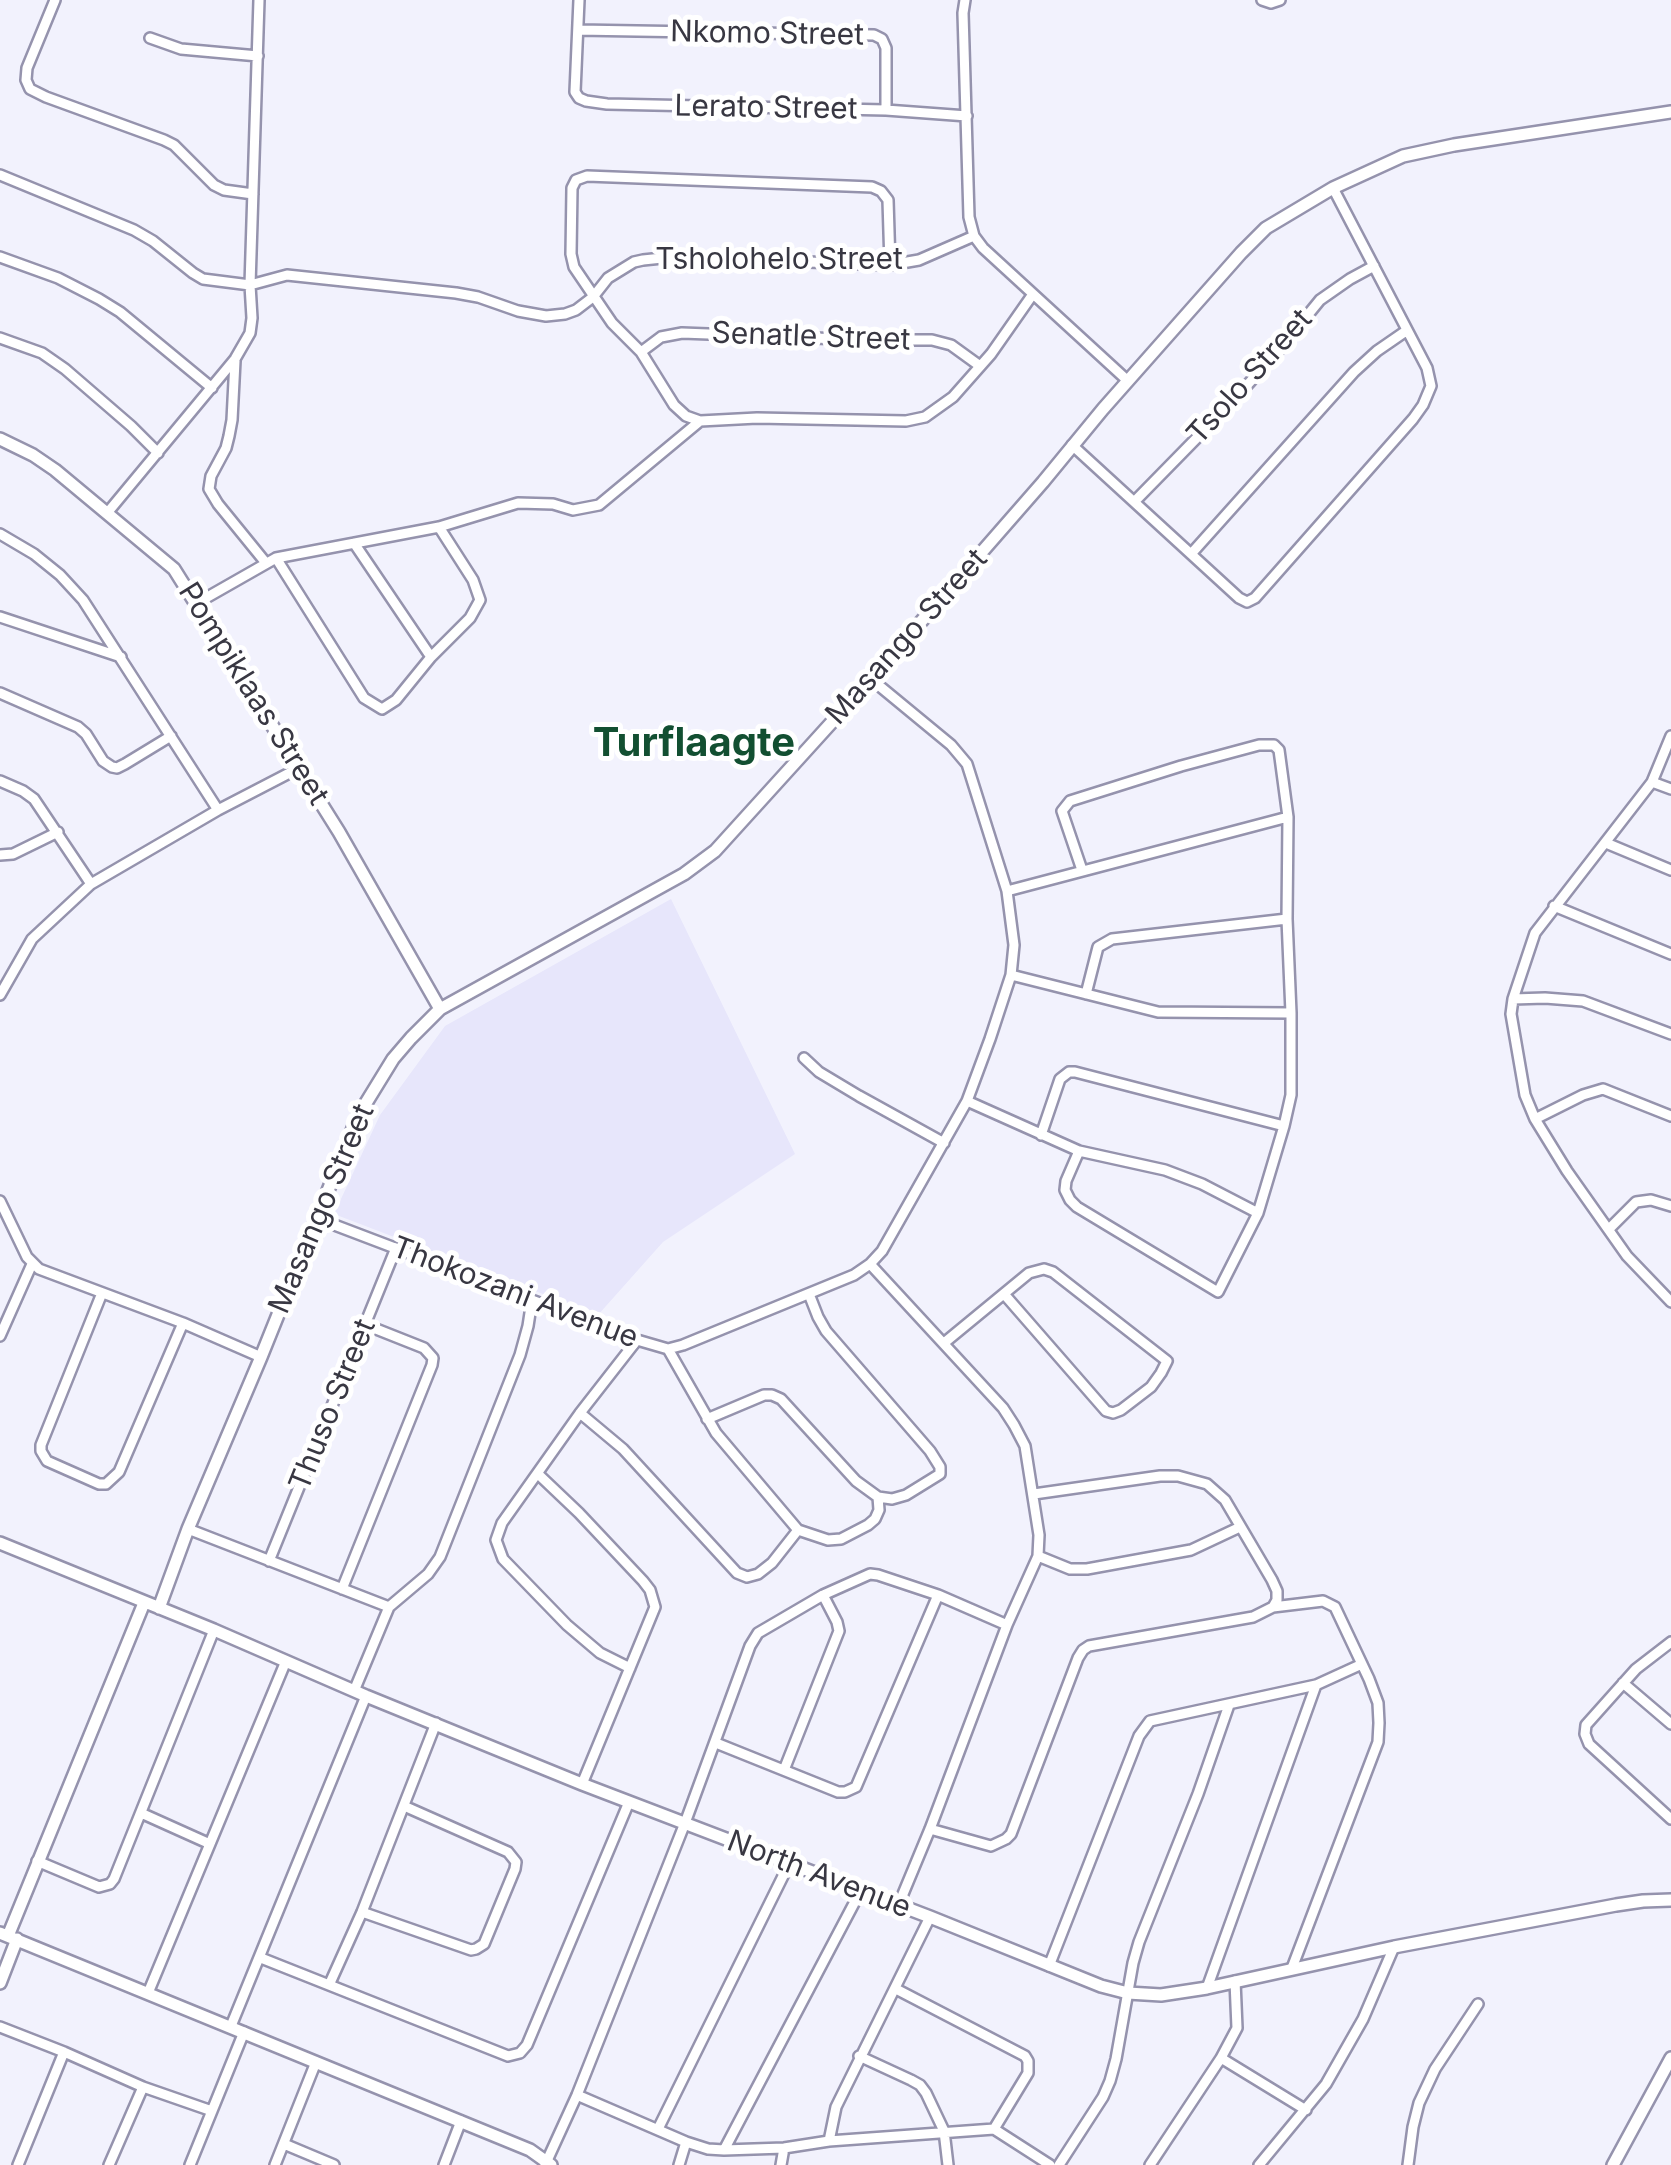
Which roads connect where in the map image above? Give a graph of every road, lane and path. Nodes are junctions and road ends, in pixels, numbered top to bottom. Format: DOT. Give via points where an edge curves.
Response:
graph roads {
  1 [pos="54,0"];
  2 [pos="259,0"];
  3 [pos="579,0"];
  4 [pos="965,0"];
  5 [pos="1262,0"];
  6 [pos="1280,0"];
  7 [pos="578,30"];
  8 [pos="150,38"];
  9 [pos="258,56"];
  10 [pos="886,110"];
  11 [pos="1671,112"];
  12 [pos="966,116"];
  13 [pos="0,175"];
  14 [pos="1333,188"];
  15 [pos="253,194"];
  16 [pos="974,236"];
  17 [pos="0,257"];
  18 [pos="890,264"];
  19 [pos="1374,266"];
  20 [pos="250,285"];
  21 [pos="1034,294"];
  22 [pos="593,297"];
  23 [pos="1406,330"];
  24 [pos="0,338"];
  25 [pos="641,352"];
  26 [pos="235,359"];
  27 [pos="980,366"];
  28 [pos="1128,382"];
  29 [pos="212,388"];
  30 [pos="700,420"];
  31 [pos="0,438"];
  32 [pos="1072,445"];
  33 [pos="158,453"];
  34 [pos="1135,501"];
  35 [pos="108,512"];
  36 [pos="439,528"];
  37 [pos="0,534"];
  38 [pos="354,543"];
  39 [pos="1191,554"];
  40 [pos="271,561"];
  41 [pos="197,603"];
  42 [pos="0,617"];
  43 [pos="121,657"];
  44 [pos="432,658"];
  45 [pos="871,679"];
  46 [pos="0,693"];
  47 [pos="171,736"];
  48 [pos="1671,736"];
  49 [pos="299,768"];
  50 [pos="0,781"];
  51 [pos="1652,782"];
  52 [pos="1671,790"];
  53 [pos="218,810"];
  54 [pos="1288,817"];
  55 [pos="58,832"];
  56 [pos="1606,844"];
  57 [pos="0,856"];
  58 [pos="1082,870"];
  59 [pos="1671,870"];
  60 [pos="92,884"];
  61 [pos="1007,891"];
  62 [pos="1554,906"];
  63 [pos="1287,919"];
  64 [pos="1671,954"];
  65 [pos="1012,975"];
  66 [pos="1086,994"];
  67 [pos="0,995"];
  68 [pos="1513,999"];
  69 [pos="440,1010"];
  70 [pos="1292,1012"];
  71 [pos="1671,1034"];
  72 [pos="804,1058"];
  73 [pos="966,1101"];
  74 [pos="1671,1116"];
  75 [pos="1535,1120"];
  76 [pos="1284,1126"];
  77 [pos="1042,1135"];
  78 [pos="944,1143"];
  79 [pos="1079,1150"];
  80 [pos="0,1201"];
  81 [pos="1671,1206"];
  82 [pos="1258,1213"];
  83 [pos="316,1218"];
  84 [pos="1610,1228"];
  85 [pos="396,1248"];
  86 [pos="32,1264"];
  87 [pos="870,1264"];
  88 [pos="102,1292"];
  89 [pos="809,1294"];
  90 [pos="1004,1294"];
  91 [pos="532,1300"];
  92 [pos="1671,1302"];
  93 [pos="182,1323"];
  94 [pos="366,1324"];
  95 [pos="0,1336"];
  96 [pos="637,1340"];
  97 [pos="944,1343"];
  98 [pos="668,1348"];
  99 [pos="261,1357"];
  100 [pos="580,1413"];
  101 [pos="707,1419"];
  102 [pos="538,1474"];
  103 [pos="1034,1494"];
  104 [pos="878,1497"];
  105 [pos="1240,1527"];
  106 [pos="188,1529"];
  107 [pos="798,1530"];
  108 [pos="0,1543"];
  109 [pos="1038,1556"];
  110 [pos="270,1561"];
  111 [pos="342,1590"];
  112 [pos="938,1595"];
  113 [pos="822,1596"];
  114 [pos="144,1602"];
  115 [pos="1272,1607"];
  116 [pos="159,1608"];
  117 [pos="389,1608"];
  118 [pos="1007,1625"];
  119 [pos="214,1630"];
  120 [pos="1671,1642"];
  121 [pos="286,1661"];
  122 [pos="1362,1664"];
  123 [pos="630,1668"];
  124 [pos="1623,1683"];
  125 [pos="1316,1685"];
  126 [pos="360,1694"];
  127 [pos="1229,1705"];
  128 [pos="436,1723"];
  129 [pos="1671,1724"];
  130 [pos="716,1743"];
  131 [pos="784,1770"];
  132 [pos="582,1784"];
  133 [pos="629,1802"];
  134 [pos="404,1806"];
  135 [pos="140,1813"];
  136 [pos="1671,1820"];
  137 [pos="685,1824"];
  138 [pos="930,1828"];
  139 [pos="210,1844"];
  140 [pos="37,1861"];
  141 [pos="789,1864"];
  142 [pos="860,1892"];
  143 [pos="1671,1900"];
  144 [pos="898,1906"];
  145 [pos="362,1912"];
  146 [pos="930,1917"];
  147 [pos="8,1936"];
  148 [pos="1394,1947"];
  149 [pos="261,1958"];
  150 [pos="1049,1966"];
  151 [pos="1292,1968"];
  152 [pos="1235,1982"];
  153 [pos="0,1983"];
  154 [pos="330,1984"];
  155 [pos="1207,1988"];
  156 [pos="896,1989"];
  157 [pos="148,1992"];
  158 [pos="1128,1993"];
  159 [pos="1478,2004"];
  160 [pos="231,2026"];
  161 [pos="0,2027"];
  162 [pos="244,2032"];
  163 [pos="64,2052"];
  164 [pos="859,2056"];
  165 [pos="1222,2058"];
  166 [pos="1671,2058"];
  167 [pos="316,2062"];
  168 [pos="143,2087"];
  169 [pos="577,2095"];
  170 [pos="1306,2110"];
  171 [pos="212,2111"];
  172 [pos="461,2122"];
  173 [pos="994,2129"];
  174 [pos="658,2130"];
  175 [pos="944,2131"];
  176 [pos="829,2141"];
  177 [pos="686,2142"];
  178 [pos="284,2144"];
  179 [pos="784,2148"];
  180 [pos="724,2150"];
  181 [pos="547,2164"];
  182 [pos="18,2165"];
  183 [pos="110,2165"];
  184 [pos="190,2165"];
  185 [pos="276,2165"];
  186 [pos="334,2165"];
  187 [pos="444,2165"];
  188 [pos="679,2165"];
  189 [pos="782,2165"];
  190 [pos="948,2165"];
  191 [pos="1050,2165"];
  192 [pos="1060,2165"];
  193 [pos="1150,2165"];
  194 [pos="1259,2165"];
  195 [pos="1408,2165"];
  196 [pos="1613,2165"];
  1 -- 15 [label="street" via="27,68 30,89 164,140 214,185"];
  2 -- 9 [label="street"];
  3 -- 7 [label="street"];
  4 -- 12 [label="street"];
  5 -- 6 [label="street"];
  7 -- 10 [label="street, Lerato Street" via="575,88 582,100"];
  7 -- 10 [label="street, Nkomo Street" via="874,35 886,48"];
  8 -- 9 [label="street" via="180,49"];
  9 -- 15 [label="street"];
  10 -- 12 [label="street, Lerato Street"];
  11 -- 14 [label="street, Masango Street" via="1421,151"];
  12 -- 16 [label="street"];
  13 -- 20 [label="street, Tsholohelo Street" via="134,230 203,279"];
  14 -- 19 [label="street"];
  14 -- 28 [label="street, Masango Street" via="1254,239"];
  15 -- 20 [label="street"];
  16 -- 18 [label="street, Tsholohelo Street" via="920,260"];
  16 -- 21 [label="street"];
  17 -- 29 [label="street" via="99,299"];
  18 -- 22 [label="street, Tsholohelo Street" via="660,258 634,262"];
  18 -- 22 [label="street" via="888,200 872,187 587,176 572,188 571,254"];
  19 -- 23 [label="street"];
  19 -- 34 [label="street, Tsolo Street" via="1328,292"];
  20 -- 22 [label="street, Tsholohelo Street" via="287,275 456,292 546,316 576,310"];
  20 -- 26 [label="street" via="250,333"];
  21 -- 27 [label="street"];
  21 -- 28 [label="street"];
  22 -- 25 [label="street"];
  23 -- 39 [label="street" via="1354,372"];
  23 -- 39 [label="street" via="1430,380 1423,405 1255,598 1239,598"];
  24 -- 33 [label="street" via="65,369"];
  25 -- 27 [label="street, Senatle Street" via="682,332 932,340"];
  25 -- 30 [label="street" via="674,405"];
  26 -- 29 [label="street"];
  26 -- 40 [label="street" via="229,436 209,488"];
  27 -- 30 [label="street" via="934,412 906,421"];
  28 -- 32 [label="street, Masango Street"];
  29 -- 33 [label="street"];
  30 -- 36 [label="street" via="598,505 573,510 518,503"];
  31 -- 35 [label="street, Pompiklaas Street" via="34,455"];
  32 -- 34 [label="street"];
  32 -- 45 [label="street, Masango Street"];
  33 -- 35 [label="street"];
  34 -- 39 [label="street"];
  35 -- 41 [label="street, Pompiklaas Street" via="174,569"];
  36 -- 38 [label="street"];
  36 -- 44 [label="street" via="480,600"];
  37 -- 43 [label="street" via="73,588"];
  38 -- 40 [label="street"];
  38 -- 44 [label="street"];
  40 -- 41 [label="street"];
  40 -- 44 [label="street" via="376,707 388,707"];
  41 -- 49 [label="street, Pompiklaas Street"];
  42 -- 43 [label="street"];
  43 -- 47 [label="street"];
  45 -- 61 [label="street, Thokozani Avenue" via="961,755"];
  45 -- 69 [label="street, Masango Street" via="715,851"];
  46 -- 47 [label="street" via="78,727 112,767"];
  47 -- 53 [label="street"];
  48 -- 51 [label="street"];
  49 -- 53 [label="street"];
  49 -- 69 [label="street, Pompiklaas Street"];
  50 -- 55 [label="street" via="34,799"];
  51 -- 52 [label="street"];
  51 -- 56 [label="street"];
  53 -- 60 [label="street"];
  54 -- 58 [label="street"];
  54 -- 58 [label="street" via="1280,750 1259,745 1070,801 1062,811"];
  54 -- 63 [label="street"];
  55 -- 57 [label="street"];
  55 -- 60 [label="street"];
  56 -- 59 [label="street"];
  56 -- 62 [label="street"];
  58 -- 61 [label="street"];
  60 -- 67 [label="street" via="32,939"];
  61 -- 65 [label="street, Thokozani Avenue"];
  62 -- 64 [label="street"];
  62 -- 68 [label="street" via="1535,933"];
  63 -- 66 [label="street" via="1112,939 1098,947"];
  63 -- 70 [label="street"];
  65 -- 66 [label="street"];
  65 -- 73 [label="street, Thokozani Avenue"];
  66 -- 70 [label="street" via="1158,1012"];
  68 -- 71 [label="street" via="1583,1001"];
  68 -- 75 [label="street" via="1514,1039"];
  69 -- 83 [label="street, Masango Street" via="374,1088"];
  70 -- 76 [label="street" via="1292,1084"];
  72 -- 78 [label="street"];
  73 -- 77 [label="street"];
  73 -- 78 [label="street, Thokozani Avenue"];
  74 -- 75 [label="street" via="1602,1089"];
  75 -- 84 [label="street"];
  76 -- 77 [label="street" via="1069,1072 1060,1078"];
  76 -- 82 [label="street"];
  77 -- 79 [label="street"];
  78 -- 87 [label="street, Thokozani Avenue"];
  79 -- 82 [label="street" via="1164,1170"];
  79 -- 82 [label="street" via="1066,1181 1070,1200 1218,1292"];
  80 -- 86 [label="street"];
  81 -- 84 [label="street" via="1636,1202"];
  83 -- 85 [label="street, Thokozani Avenue"];
  83 -- 99 [label="street, Masango Street"];
  84 -- 92 [label="street"];
  85 -- 91 [label="street, Thokozani Avenue"];
  85 -- 94 [label="street, Thuso Street"];
  86 -- 88 [label="street"];
  86 -- 95 [label="street"];
  87 -- 89 [label="street, Thokozani Avenue"];
  87 -- 97 [label="street"];
  88 -- 93 [label="street"];
  88 -- 93 [label="street" via="40,1451 46,1461 99,1484 119,1472"];
  89 -- 98 [label="street, Thokozani Avenue"];
  89 -- 104 [label="street" via="826,1331 940,1467 940,1474 906,1495"];
  90 -- 90 [label="street" via="1106,1412 1121,1410 1162,1373 1166,1360 1053,1272 1029,1272"];
  90 -- 97 [label="street"];
  91 -- 96 [label="street, Thokozani Avenue"];
  91 -- 117 [label="street" via="520,1355 440,1557"];
  93 -- 99 [label="street"];
  94 -- 110 [label="street, Thuso Street"];
  94 -- 111 [label="street" via="424,1348 432,1366"];
  96 -- 98 [label="street, Thokozani Avenue"];
  96 -- 100 [label="street"];
  97 -- 103 [label="street" via="1014,1425"];
  98 -- 101 [label="street"];
  99 -- 106 [label="street, Masango Street"];
  100 -- 102 [label="street"];
  100 -- 107 [label="street" via="623,1449 736,1573 758,1574"];
  101 -- 104 [label="street" via="764,1395 781,1399"];
  101 -- 107 [label="street"];
  102 -- 123 [label="street" via="650,1590 655,1607"];
  102 -- 123 [label="street" via="497,1532 498,1550 583,1641"];
  103 -- 105 [label="street" via="1178,1476 1216,1490"];
  103 -- 109 [label="street"];
  104 -- 107 [label="street" via="875,1518 841,1539"];
  105 -- 109 [label="street" via="1191,1550 1087,1569"];
  105 -- 115 [label="street" via="1278,1592"];
  106 -- 110 [label="street"];
  106 -- 116 [label="street, Masango Street"];
  108 -- 114 [label="street, North Avenue"];
  109 -- 118 [label="street"];
  110 -- 111 [label="street"];
  111 -- 117 [label="street"];
  112 -- 113 [label="street" via="870,1574"];
  112 -- 118 [label="street"];
  112 -- 131 [label="street" via="856,1788 838,1792"];
  113 -- 130 [label="street" via="753,1638"];
  113 -- 131 [label="street" via="839,1630"];
  114 -- 116 [label="street, North Avenue"];
  114 -- 140 [label="street"];
  115 -- 122 [label="street" via="1330,1603"];
  115 -- 138 [label="street" via="1253,1617 1089,1646 1078,1658 1006,1839 991,1846"];
  116 -- 119 [label="street, North Avenue"];
  117 -- 126 [label="street"];
  118 -- 138 [label="street"];
  119 -- 121 [label="street, North Avenue"];
  119 -- 135 [label="street"];
  120 -- 124 [label="street"];
  121 -- 126 [label="street, North Avenue"];
  121 -- 139 [label="street"];
  122 -- 125 [label="street"];
  122 -- 151 [label="street" via="1378,1703 1378,1742"];
  123 -- 132 [label="street"];
  124 -- 129 [label="street"];
  124 -- 136 [label="street" via="1586,1725 1586,1740"];
  125 -- 127 [label="street"];
  125 -- 155 [label="street"];
  126 -- 128 [label="street, North Avenue"];
  126 -- 149 [label="street"];
  127 -- 150 [label="street" via="1159,1717 1145,1726"];
  127 -- 158 [label="street" via="1139,1942"];
  128 -- 132 [label="street, North Avenue"];
  128 -- 134 [label="street"];
  130 -- 131 [label="street"];
  130 -- 137 [label="street"];
  132 -- 133 [label="street, North Avenue"];
  133 -- 137 [label="street, North Avenue"];
  133 -- 154 [label="street" via="520,2054 508,2056"];
  134 -- 145 [label="street"];
  134 -- 145 [label="street" via="508,1852 516,1869 476,1950"];
  135 -- 139 [label="street"];
  135 -- 140 [label="street" via="114,1879 104,1887"];
  137 -- 141 [label="street, North Avenue"];
  137 -- 169 [label="street"];
  138 -- 144 [label="street"];
  139 -- 157 [label="street"];
  140 -- 147 [label="street"];
  141 -- 142 [label="street, North Avenue"];
  141 -- 174 [label="street"];
  142 -- 144 [label="street, North Avenue"];
  142 -- 180 [label="street"];
  143 -- 148 [label="street, North Avenue"];
  144 -- 146 [label="street, North Avenue"];
  145 -- 154 [label="street"];
  146 -- 150 [label="street, North Avenue"];
  146 -- 156 [label="street"];
  147 -- 153 [label="street"];
  147 -- 157 [label="street"];
  148 -- 151 [label="street, North Avenue"];
  148 -- 170 [label="street" via="1364,2019"];
  149 -- 154 [label="street"];
  149 -- 160 [label="street"];
  150 -- 158 [label="street, North Avenue"];
  151 -- 152 [label="street, North Avenue"];
  152 -- 155 [label="street, North Avenue"];
  152 -- 165 [label="street" via="1236,2028"];
  155 -- 158 [label="street, North Avenue"];
  156 -- 164 [label="street"];
  156 -- 173 [label="street" via="1025,2056 1028,2073"];
  157 -- 160 [label="street"];
  158 -- 192 [label="street" via="1103,2098"];
  159 -- 195 [label="street" via="1419,2103"];
  160 -- 162 [label="street"];
  161 -- 163 [label="street"];
  162 -- 167 [label="street"];
  162 -- 171 [label="street"];
  163 -- 168 [label="street"];
  163 -- 182 [label="street"];
  164 -- 175 [label="street" via="920,2085"];
  164 -- 176 [label="street"];
  165 -- 170 [label="street"];
  165 -- 193 [label="street"];
  166 -- 196 [label="street"];
  167 -- 172 [label="street"];
  167 -- 178 [label="street"];
  168 -- 171 [label="street"];
  168 -- 183 [label="street"];
  169 -- 174 [label="street"];
  169 -- 181 [label="street"];
  170 -- 194 [label="street"];
  171 -- 184 [label="street"];
  172 -- 181 [label="street" via="530,2150"];
  172 -- 187 [label="street"];
  173 -- 175 [label="street"];
  173 -- 191 [label="street"];
  174 -- 177 [label="street"];
  175 -- 176 [label="street"];
  175 -- 190 [label="street"];
  176 -- 179 [label="street"];
  177 -- 180 [label="street"];
  177 -- 188 [label="street"];
  178 -- 185 [label="street"];
  178 -- 186 [label="street"];
  179 -- 180 [label="street"];
  179 -- 189 [label="street"];
}
